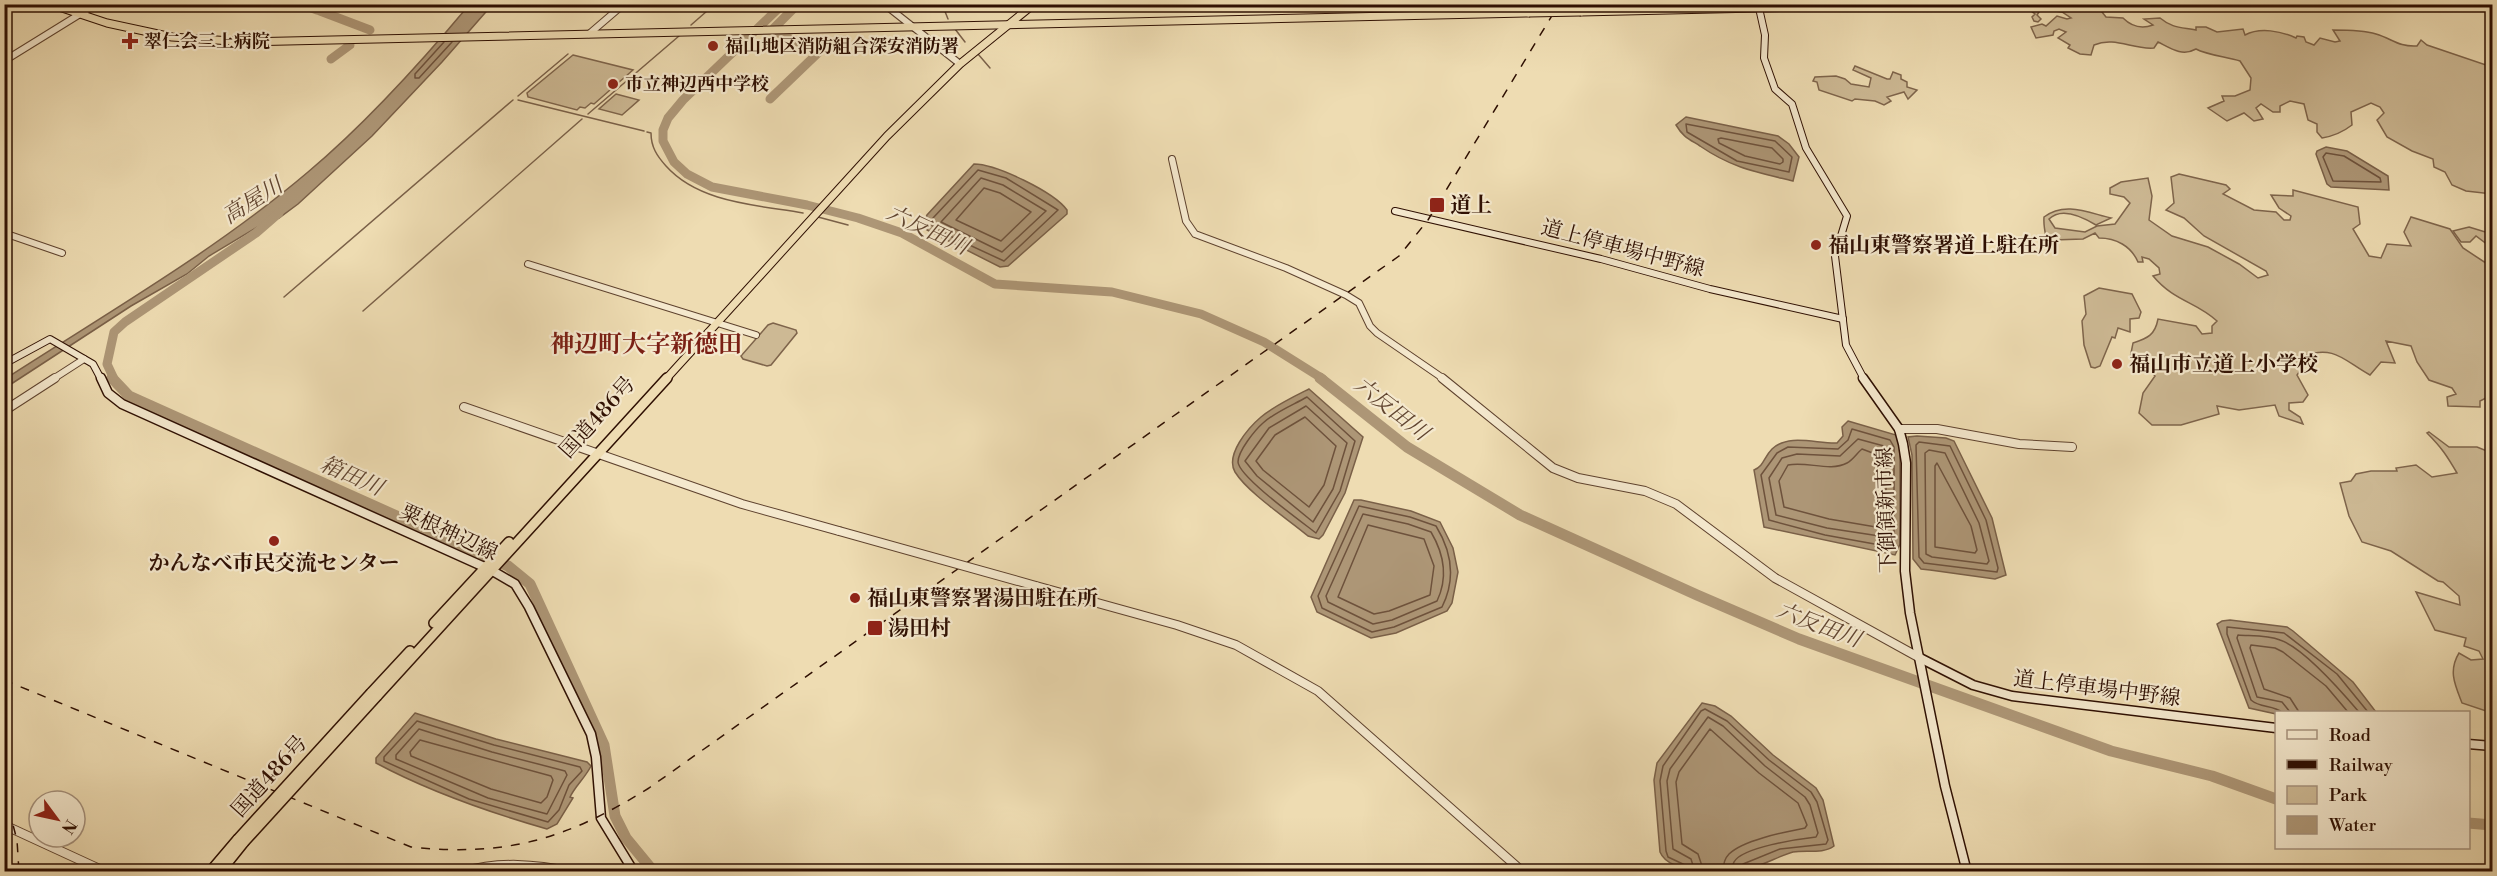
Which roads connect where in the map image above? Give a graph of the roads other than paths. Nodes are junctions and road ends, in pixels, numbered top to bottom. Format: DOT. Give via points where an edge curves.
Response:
graph roads {
  1 [pos="50,4"];
  2 [pos="68,4"];
  3 [pos="96,4"];
  4 [pos="624,4"];
  5 [pos="884,4"];
  6 [pos="1026,4"];
  7 [pos="1034,4"];
  8 [pos="1718,4"];
  9 [pos="1793,4"];
  10 [pos="1932,4"];
  11 [pos="1761,6"];
  12 [pos="1729,9"];
  13 [pos="84,12"];
  14 [pos="1006,23"];
  15 [pos="910,25"];
  16 [pos="592,32"];
  17 [pos="4,61"];
  18 [pos="958,63"];
  19 [pos="1172,159"];
  20 [pos="1395,211"];
  21 [pos="4,233"];
  22 [pos="62,254"];
  23 [pos="528,264"];
  24 [pos="1843,319"];
  25 [pos="713,322"];
  26 [pos="756,335"];
  27 [pos="83,358"];
  28 [pos="4,364"];
  29 [pos="464,407"];
  30 [pos="4,411"];
  31 [pos="1899,429"];
  32 [pos="2072,447"];
  33 [pos="595,452"];
  34 [pos="489,568"];
  35 [pos="1920,658"];
  36 [pos="2275,728"];
  37 [pos="2470,744"];
  38 [pos="2493,747"];
  39 [pos="4,825"];
  40 [pos="241,840"];
  41 [pos="106,872"];
  42 [pos="210,872"];
  43 [pos="220,872"];
  44 [pos="462,872"];
  45 [pos="573,872"];
  46 [pos="634,872"];
  47 [pos="1523,872"];
  48 [pos="1967,872"];
  1 -- 13 [label="highway"];
  2 -- 13 [label="highway"];
  3 -- 13 [label="main road"];
  4 -- 16 [label="street"];
  5 -- 15 [label="street"];
  6 -- 14 [label="highway, 国道486号"];
  7 -- 14 [label="highway, 国道486号"];
  8 -- 12 [label="highway"];
  9 -- 11 [label="highway"];
  10 -- 11 [label="highway"];
  11 -- 12 [label="highway"];
  11 -- 24 [label="main road, 下御領新市線" via="1764,58 1775,89 1792,105 1806,148 1847,216 1835,256"];
  12 -- 14 [label="highway, bridge"];
  13 -- 16 [label="highway" via="131,29 246,42"];
  13 -- 17 [label="street"];
  14 -- 15 [label="highway"];
  14 -- 18 [label="highway, 国道486号"];
  15 -- 16 [label="highway"];
  15 -- 18 [label="street"];
  18 -- 25 [label="highway, 国道486号"];
  19 -- 35 [label="street" via="1186,221 1195,234 1346,295 1359,303 1377,333 1440,375 1552,468 1578,478 1645,491 1676,504 1775,578"];
  20 -- 24 [label="main road, 道上停車場中野線"];
  21 -- 22 [label="street"];
  23 -- 25 [label="street"];
  24 -- 31 [label="main road, 下御領新市線" via="1851,358"];
  25 -- 26 [label="street"];
  25 -- 33 [label="highway, 国道486号"];
  27 -- 28 [label="main road, 粟根神辺線" via="51,339"];
  27 -- 30 [label="street"];
  27 -- 34 [label="main road, 粟根神辺線" via="98,370 107,394 122,404"];
  29 -- 33 [label="street"];
  31 -- 32 [label="street" via="1937,429 2019,444"];
  31 -- 35 [label="main road, 下御領新市線" via="1906,463 1907,591"];
  33 -- 34 [label="highway, 国道486号"];
  33 -- 47 [label="street, bridge" via="742,504 1226,642 1318,691"];
  34 -- 40 [label="highway, 国道486号, bridge"];
  34 -- 46 [label="main road, 粟根神辺線" via="515,584 591,734 601,818"];
  35 -- 36 [label="main road, 道上停車場中野線" via="1973,685 2012,696"];
  35 -- 48 [label="main road, 下御領新市線" via="1945,786"];
  37 -- 38 [label="main road"];
  39 -- 41 [label="street"];
  40 -- 42 [label="highway, 国道486号"];
  40 -- 43 [label="highway, 国道486号"];
  44 -- 45 [label="street" via="513,864"];
}
